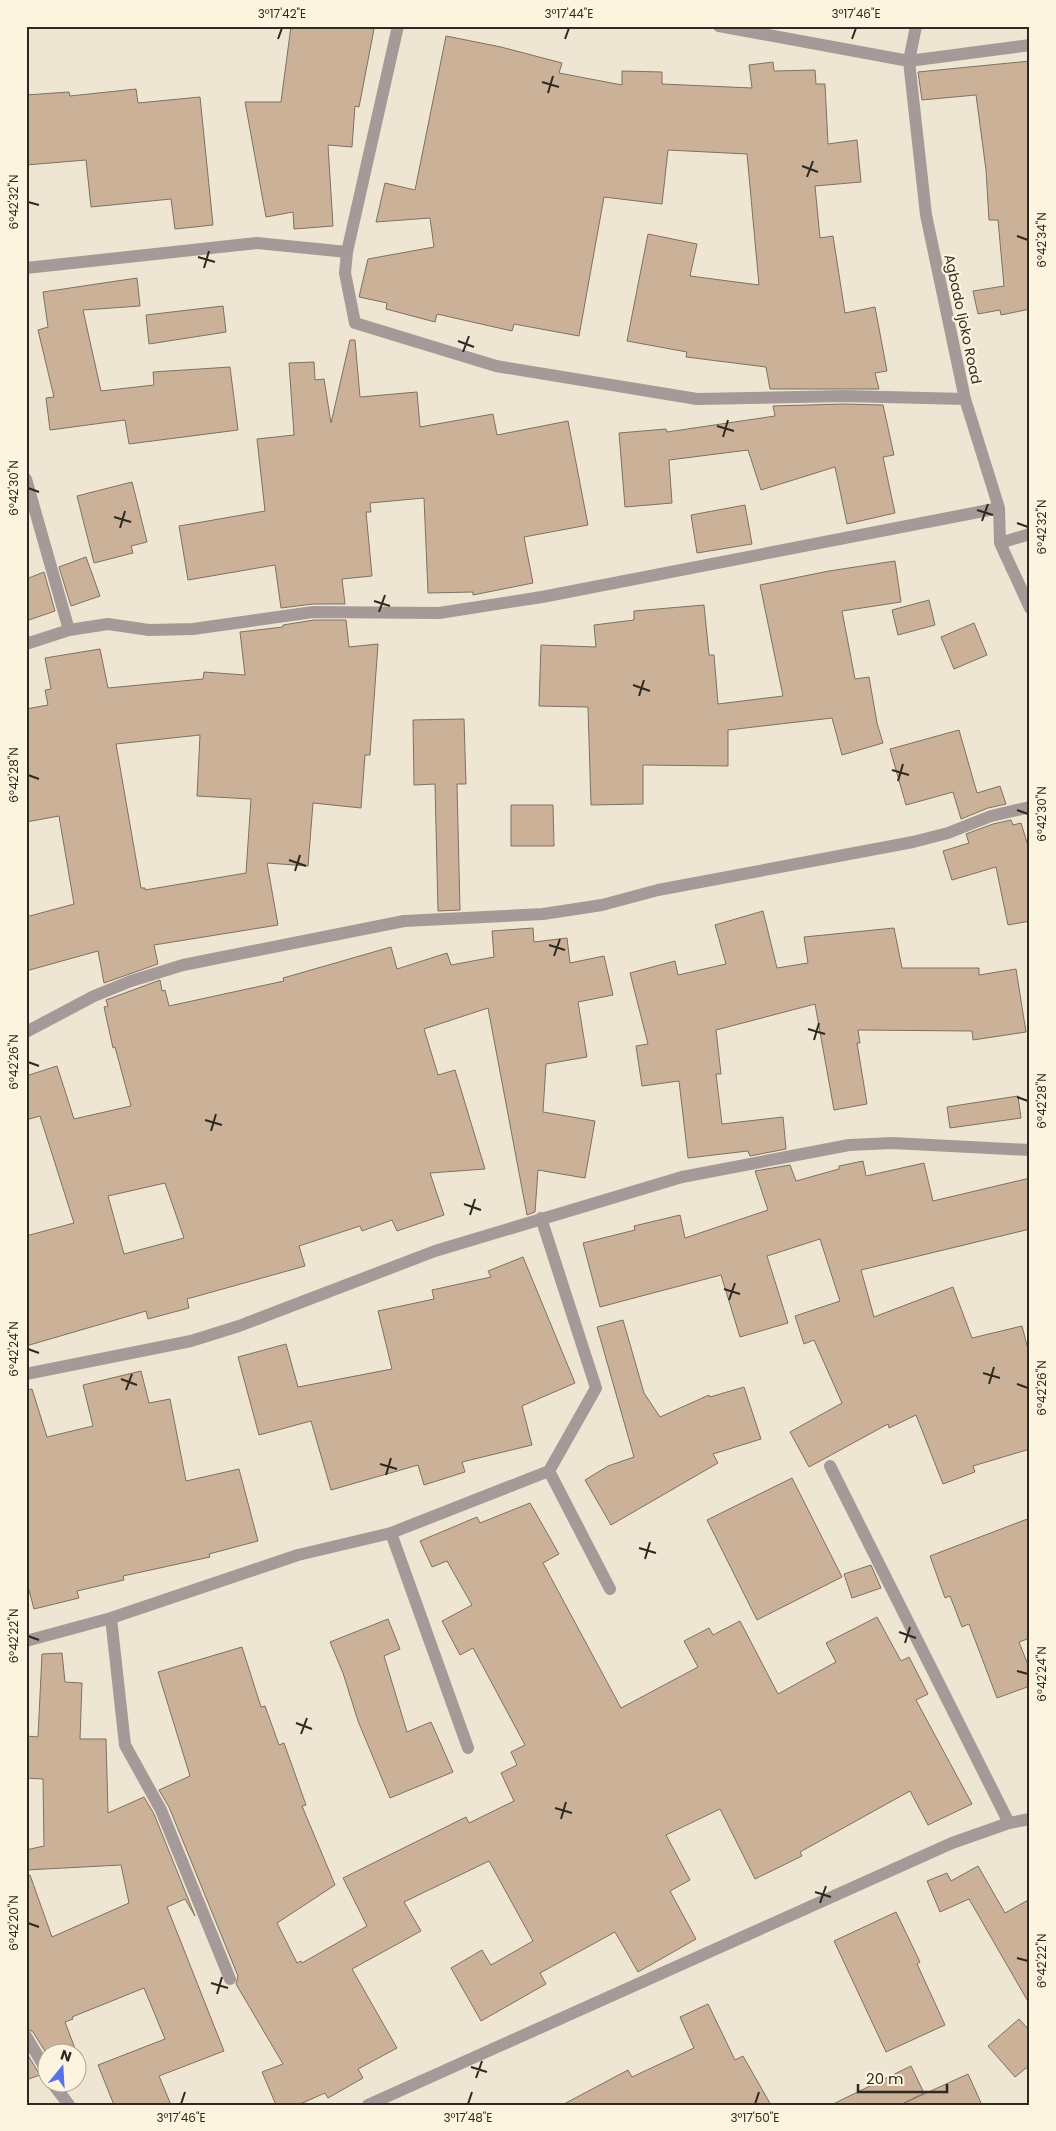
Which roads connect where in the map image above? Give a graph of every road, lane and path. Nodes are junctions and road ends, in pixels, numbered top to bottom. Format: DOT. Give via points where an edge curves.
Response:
graph roads {
  1 [pos="398,26"];
  2 [pos="719,26"];
  3 [pos="916,26"];
  4 [pos="1030,44"];
  5 [pos="909,62"];
  6 [pos="347,252"];
  7 [pos="26,268"];
  8 [pos="965,399"];
  9 [pos="26,479"];
  10 [pos="999,508"];
  11 [pos="1030,534"];
  12 [pos="1000,543"];
  13 [pos="1030,608"];
  14 [pos="68,630"];
  15 [pos="26,644"];
  16 [pos="1030,808"];
  17 [pos="26,1032"];
  18 [pos="1030,1150"];
  19 [pos="541,1218"];
  20 [pos="26,1374"];
  21 [pos="830,1466"];
  22 [pos="549,1471"];
  23 [pos="390,1533"];
  24 [pos="610,1589"];
  25 [pos="111,1618"];
  26 [pos="26,1641"];
  27 [pos="468,1748"];
  28 [pos="1030,1819"];
  29 [pos="1009,1823"];
  30 [pos="230,1979"];
  31 [pos="26,2036"];
  32 [pos="38,2056"];
  33 [pos="60,2094"];
  34 [pos="68,2105"];
  35 [pos="368,2105"];
  1 -- 6 [label="street"];
  2 -- 5 [label="street"];
  3 -- 5 [label="street, Agbado Ijoko Road"];
  4 -- 5 [label="street"];
  5 -- 8 [label="street, Agbado Ijoko Road" via="926,215"];
  6 -- 7 [label="street" via="257,243"];
  6 -- 8 [label="street" via="345,273 355,323 496,366 697,400 844,396"];
  8 -- 10 [label="street, Agbado Ijoko Road"];
  9 -- 14 [label="street"];
  10 -- 12 [label="street, Agbado Ijoko Road"];
  10 -- 14 [label="street" via="439,613 313,612 193,629 149,630 108,624"];
  11 -- 12 [label="street"];
  12 -- 13 [label="street, Agbado Ijoko Road"];
  14 -- 15 [label="street"];
  16 -- 17 [label="street" via="991,816 948,833 913,842 658,890 602,905 543,914 404,921 183,965 94,996"];
  18 -- 19 [label="street" via="892,1143 848,1145 682,1177"];
  19 -- 20 [label="street" via="434,1251 239,1326 191,1341"];
  19 -- 22 [label="street" via="596,1388"];
  21 -- 29 [label="street"];
  22 -- 23 [label="street"];
  22 -- 24 [label="street"];
  23 -- 25 [label="street" via="298,1555"];
  23 -- 27 [label="street"];
  25 -- 26 [label="street"];
  25 -- 30 [label="street" via="125,1745 161,1810"];
  28 -- 29 [label="street"];
  29 -- 35 [label="street" via="952,1843"];
  31 -- 32 [label="street"];
  33 -- 34 [label="street"];
}
